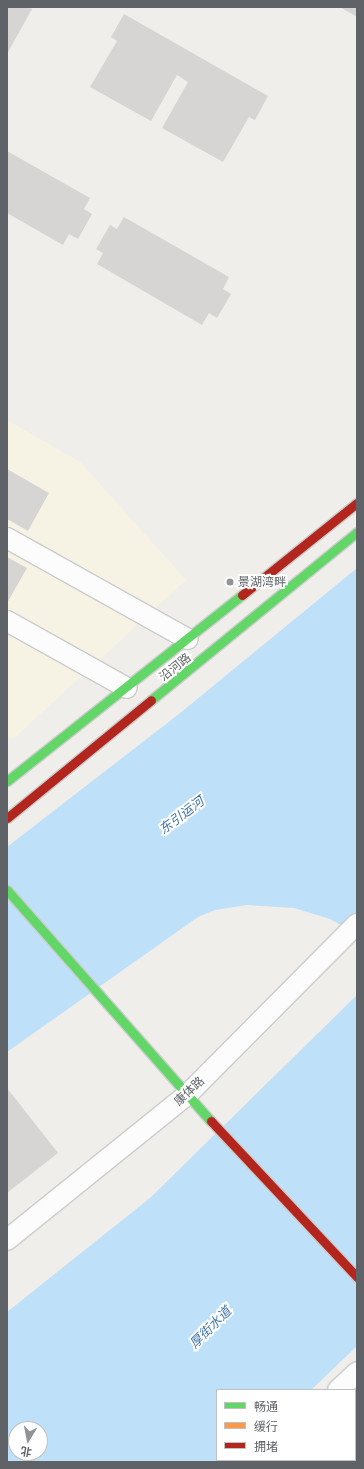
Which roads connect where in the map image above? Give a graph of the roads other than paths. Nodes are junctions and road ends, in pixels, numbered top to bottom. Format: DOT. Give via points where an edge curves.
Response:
graph roads {
  1 [pos="357,503"];
  2 [pos="357,532"];
  3 [pos="7,538"];
  4 [pos="7,621"];
  5 [pos="188,639"];
  6 [pos="126,688"];
  7 [pos="7,781"];
  8 [pos="7,818"];
  9 [pos="7,890"];
  10 [pos="357,924"];
  11 [pos="187,1095"];
  12 [pos="7,1240"];
  13 [pos="357,1277"];
  14 [pos="357,1372"];
  15 [pos="339,1389"];
  1 -- 5 [label="main road, 沿河路"];
  2 -- 8 [label="main road, 沿河路"];
  3 -- 5 [label="street"];
  4 -- 6 [label="street"];
  5 -- 6 [label="main road, 沿河路"];
  6 -- 7 [label="main road, 沿河路"];
  9 -- 11 [label="main road"];
  10 -- 11 [label="street, 康体路"];
  11 -- 12 [label="street, 康体路"];
  11 -- 13 [label="main road"];
  14 -- 15 [label="street"];
}
